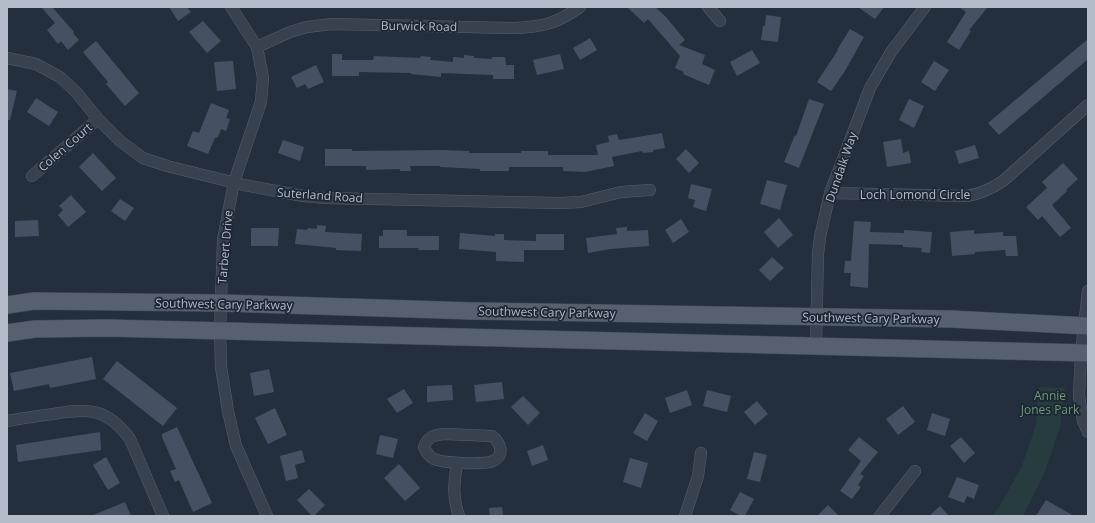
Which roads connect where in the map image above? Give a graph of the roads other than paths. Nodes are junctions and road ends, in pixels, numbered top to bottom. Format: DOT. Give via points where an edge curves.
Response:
graph roads {
  1 [pos="231,7"];
  2 [pos="580,7"];
  3 [pos="708,7"];
  4 [pos="925,7"];
  5 [pos="720,21"];
  6 [pos="257,47"];
  7 [pos="7,58"];
  8 [pos="1088,105"];
  9 [pos="98,119"];
  10 [pos="32,176"];
  11 [pos="234,182"];
  12 [pos="650,190"];
  13 [pos="830,193"];
  14 [pos="1088,291"];
  15 [pos="221,303"];
  16 [pos="7,305"];
  17 [pos="817,317"];
  18 [pos="1086,325"];
  19 [pos="220,330"];
  20 [pos="7,333"];
  21 [pos="816,345"];
  22 [pos="1085,353"];
  23 [pos="7,421"];
  24 [pos="1088,432"];
  25 [pos="701,453"];
  26 [pos="457,463"];
  27 [pos="915,471"];
  28 [pos="164,516"];
  29 [pos="268,516"];
  30 [pos="459,516"];
  31 [pos="685,516"];
  32 [pos="880,516"];
  1 -- 6 [label="street, Tarbert Drive"];
  2 -- 6 [label="street, Burwick Road" via="559,20 536,27 332,24 290,32"];
  3 -- 5 [label="street"];
  4 -- 13 [label="street, Dundalk Way" via="891,52 870,88"];
  6 -- 11 [label="street, Tarbert Drive" via="264,78 261,102"];
  7 -- 9 [label="street, Suterland Road" via="36,64 60,77"];
  8 -- 13 [label="street, Loch Lomond Circle" via="991,190 967,196"];
  9 -- 10 [label="street, Colen Court"];
  9 -- 11 [label="street, Suterland Road" via="120,141 143,158"];
  11 -- 12 [label="street, Suterland Road" via="279,193 325,198 561,203 581,202 621,192"];
  11 -- 15 [label="street, Tarbert Drive" via="223,240"];
  13 -- 17 [label="street, Dundalk Way" via="819,242"];
  14 -- 18 [label="street"];
  15 -- 16 [label="main road, Southwest Cary Parkway" via="34,301"];
  15 -- 17 [label="main road, Southwest Cary Parkway"];
  15 -- 19 [label="street, Tarbert Drive"];
  17 -- 18 [label="main road, Southwest Cary Parkway" via="952,319"];
  17 -- 21 [label="street, Dundalk Way"];
  18 -- 22 [label="street"];
  19 -- 20 [label="main road" via="35,329"];
  19 -- 21 [label="main road"];
  19 -- 29 [label="street, Tarbert Drive" via="221,367 233,433"];
  21 -- 22 [label="main road"];
  22 -- 24 [label="street" via="1079,396 1083,421"];
  23 -- 28 [label="street" via="85,410 108,417 124,430 130,439"];
  25 -- 31 [label="street" via="698,476"];
  26 -- 26 [label="street" via="433,459 427,454 424,447 429,437 445,434 492,436 500,444 498,457 493,461"];
  26 -- 30 [label="street" via="453,491"];
  27 -- 32 [label="street"];
}
